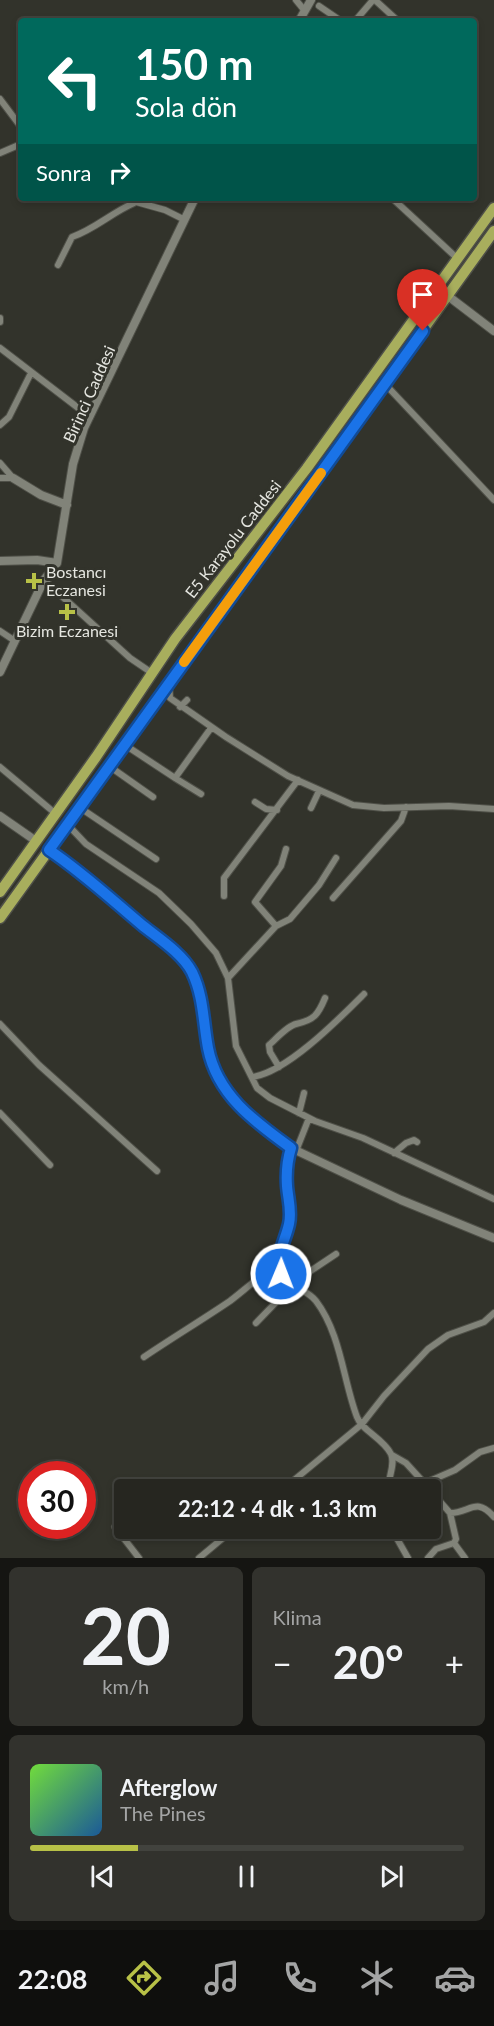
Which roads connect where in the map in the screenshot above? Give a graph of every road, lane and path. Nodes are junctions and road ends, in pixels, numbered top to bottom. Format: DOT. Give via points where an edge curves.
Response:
graph roads {
  1 [pos="296,0"];
  2 [pos="311,0"];
  3 [pos="374,0"];
  4 [pos="319,6"];
  5 [pos="305,11"];
  6 [pos="300,18"];
  7 [pos="337,18"];
  8 [pos="358,18"];
  9 [pos="395,18"];
  10 [pos="0,99"];
  11 [pos="18,123"];
  12 [pos="18,145"];
  13 [pos="0,153"];
  14 [pos="129,201"];
  15 [pos="194,201"];
  16 [pos="395,201"];
  17 [pos="134,203"];
  18 [pos="494,208"];
  19 [pos="185,220"];
  20 [pos="494,231"];
  21 [pos="458,259"];
  22 [pos="58,265"];
  23 [pos="448,296"];
  24 [pos="0,318"];
  25 [pos="0,322"];
  26 [pos="494,331"];
  27 [pos="0,348"];
  28 [pos="31,373"];
  29 [pos="385,384"];
  30 [pos="90,417"];
  31 [pos="0,425"];
  32 [pos="0,464"];
  33 [pos="0,478"];
  34 [pos="13,478"];
  35 [pos="494,500"];
  36 [pos="67,505"];
  37 [pos="0,561"];
  38 [pos="57,563"];
  39 [pos="44,580"];
  40 [pos="0,631"];
  41 [pos="15,641"];
  42 [pos="155,669"];
  43 [pos="0,672"];
  44 [pos="171,680"];
  45 [pos="144,684"];
  46 [pos="160,696"];
  47 [pos="187,700"];
  48 [pos="180,707"];
  49 [pos="211,728"];
  50 [pos="125,745"];
  51 [pos="109,766"];
  52 [pos="0,767"];
  53 [pos="175,778"];
  54 [pos="298,780"];
  55 [pos="319,791"];
  56 [pos="201,794"];
  57 [pos="153,797"];
  58 [pos="255,802"];
  59 [pos="79,807"];
  60 [pos="406,807"];
  61 [pos="311,808"];
  62 [pos="494,809"];
  63 [pos="277,810"];
  64 [pos="56,814"];
  65 [pos="0,816"];
  66 [pos="67,824"];
  67 [pos="36,841"];
  68 [pos="286,849"];
  69 [pos="49,850"];
  70 [pos="336,858"];
  71 [pos="156,859"];
  72 [pos="0,892"];
  73 [pos="224,896"];
  74 [pos="333,898"];
  75 [pos="0,918"];
  76 [pos="276,926"];
  77 [pos="228,978"];
  78 [pos="364,994"];
  79 [pos="325,998"];
  80 [pos="0,1024"];
  81 [pos="279,1067"];
  82 [pos="252,1077"];
  83 [pos="304,1094"];
  84 [pos="0,1113"];
  85 [pos="299,1113"];
  86 [pos="309,1118"];
  87 [pos="417,1142"];
  88 [pos="294,1149"];
  89 [pos="394,1153"];
  90 [pos="50,1165"];
  91 [pos="157,1171"];
  92 [pos="494,1199"];
  93 [pos="494,1238"];
  94 [pos="336,1254"];
  95 [pos="279,1266"];
  96 [pos="292,1284"];
  97 [pos="494,1313"];
  98 [pos="256,1323"];
  99 [pos="144,1357"];
  100 [pos="362,1424"];
  101 [pos="494,1448"];
  102 [pos="392,1455"];
  103 [pos="295,1479"];
  104 [pos="390,1479"];
  105 [pos="421,1479"];
  106 [pos="434,1479"];
  107 [pos="441,1503"];
  108 [pos="450,1513"];
  109 [pos="494,1517"];
  110 [pos="124,1539"];
  111 [pos="222,1539"];
  112 [pos="397,1539"];
  113 [pos="454,1543"];
  114 [pos="139,1558"];
  115 [pos="199,1558"];
  116 [pos="408,1558"];
  117 [pos="428,1558"];
  118 [pos="465,1558"];
  1 -- 5 [label="street"];
  2 -- 5 [label="street"];
  3 -- 8 [label="street"];
  3 -- 9 [label="street"];
  4 -- 7 [label="street"];
  5 -- 6 [label="street"];
  10 -- 11 [label="street"];
  12 -- 13 [label="street"];
  14 -- 17 [label="street"];
  15 -- 19 [label="street, Birinci Caddesi"];
  16 -- 21 [label="street"];
  17 -- 19 [label="street" via="165,210"];
  17 -- 22 [label="street" via="115,211 90,231 72,237"];
  18 -- 21 [label="highway, E5 Karayolu Caddesi"];
  19 -- 30 [label="street, Birinci Caddesi"];
  20 -- 23 [label="highway, E5 Karayolu Caddesi"];
  21 -- 42 [label="highway, E5 Karayolu Caddesi"];
  23 -- 26 [label="street"];
  23 -- 29 [label="highway, E5 Karayolu Caddesi"];
  24 -- 25 [label="street"];
  27 -- 28 [label="street"];
  28 -- 30 [label="street"];
  28 -- 31 [label="street" via="9,417"];
  29 -- 35 [label="street"];
  29 -- 44 [label="highway, E5 Karayolu Caddesi"];
  30 -- 36 [label="street, Birinci Caddesi" via="74,464"];
  32 -- 34 [label="street"];
  33 -- 34 [label="street"];
  34 -- 36 [label="street"];
  36 -- 38 [label="street, Birinci Caddesi"];
  37 -- 38 [label="street"];
  38 -- 39 [label="street, Birinci Caddesi"];
  39 -- 41 [label="street, Birinci Caddesi"];
  39 -- 42 [label="street" via="130,658"];
  40 -- 41 [label="street"];
  41 -- 43 [label="street, Birinci Caddesi"];
  42 -- 44 [label="highway"];
  42 -- 45 [label="highway, E5 Karayolu Caddesi"];
  44 -- 46 [label="highway, E5 Karayolu Caddesi"];
  44 -- 48 [label="street" via="170,698"];
  45 -- 46 [label="highway"];
  45 -- 64 [label="highway, E5 Karayolu Caddesi"];
  46 -- 50 [label="highway, E5 Karayolu Caddesi"];
  47 -- 48 [label="street"];
  48 -- 49 [label="street"];
  49 -- 53 [label="street"];
  49 -- 54 [label="street"];
  50 -- 51 [label="highway, E5 Karayolu Caddesi"];
  50 -- 53 [label="street"];
  51 -- 57 [label="street"];
  51 -- 59 [label="highway, E5 Karayolu Caddesi"];
  52 -- 64 [label="street"];
  53 -- 56 [label="street"];
  54 -- 55 [label="street"];
  54 -- 63 [label="street"];
  55 -- 60 [label="street" via="353,805"];
  55 -- 61 [label="street"];
  58 -- 63 [label="street"];
  59 -- 66 [label="highway, E5 Karayolu Caddesi"];
  59 -- 71 [label="street"];
  60 -- 62 [label="street"];
  60 -- 74 [label="street" via="401,821"];
  63 -- 73 [label="street" via="224,878"];
  64 -- 67 [label="highway, E5 Karayolu Caddesi"];
  65 -- 67 [label="street"];
  66 -- 69 [label="highway, E5 Karayolu Caddesi"];
  66 -- 77 [label="street" via="86,844 159,893 216,954"];
  67 -- 72 [label="highway, E5 Karayolu Caddesi"];
  68 -- 76 [label="street" via="280,866 255,902"];
  69 -- 75 [label="highway, E5 Karayolu Caddesi"];
  69 -- 88 [label="street" via="81,872 191,970 202,1000 208,1050 221,1084 246,1115"];
  70 -- 76 [label="street" via="291,919"];
  76 -- 77 [label="street"];
  77 -- 82 [label="street" via="236,1046"];
  78 -- 81 [label="street"];
  79 -- 81 [label="street" via="312,1018 294,1025 269,1045"];
  80 -- 91 [label="street" via="39,1065"];
  81 -- 82 [label="street"];
  82 -- 85 [label="street" via="257,1088 270,1098"];
  83 -- 85 [label="street"];
  84 -- 90 [label="street"];
  85 -- 86 [label="street"];
  86 -- 88 [label="street"];
  86 -- 89 [label="street"];
  87 -- 89 [label="street" via="406,1143"];
  88 -- 93 [label="street" via="401,1200"];
  88 -- 95 [label="street" via="287,1164 289,1223"];
  89 -- 92 [label="street"];
  94 -- 96 [label="street"];
  95 -- 96 [label="street" via="281,1274"];
  95 -- 99 [label="street"];
  96 -- 98 [label="street"];
  96 -- 100 [label="street" via="315,1300 328,1323"];
  97 -- 100 [label="street" via="484,1322 448,1335 428,1349"];
  100 -- 102 [label="street" via="380,1438"];
  100 -- 103 [label="street"];
  101 -- 106 [label="street"];
  102 -- 104 [label="street"];
  102 -- 105 [label="street"];
  107 -- 108 [label="street"];
  108 -- 109 [label="street" via="476,1506 486,1508"];
  108 -- 113 [label="street"];
  110 -- 114 [label="street"];
  111 -- 115 [label="street"];
  112 -- 116 [label="street"];
  113 -- 117 [label="street" via="436,1549"];
  113 -- 118 [label="street"];
}
